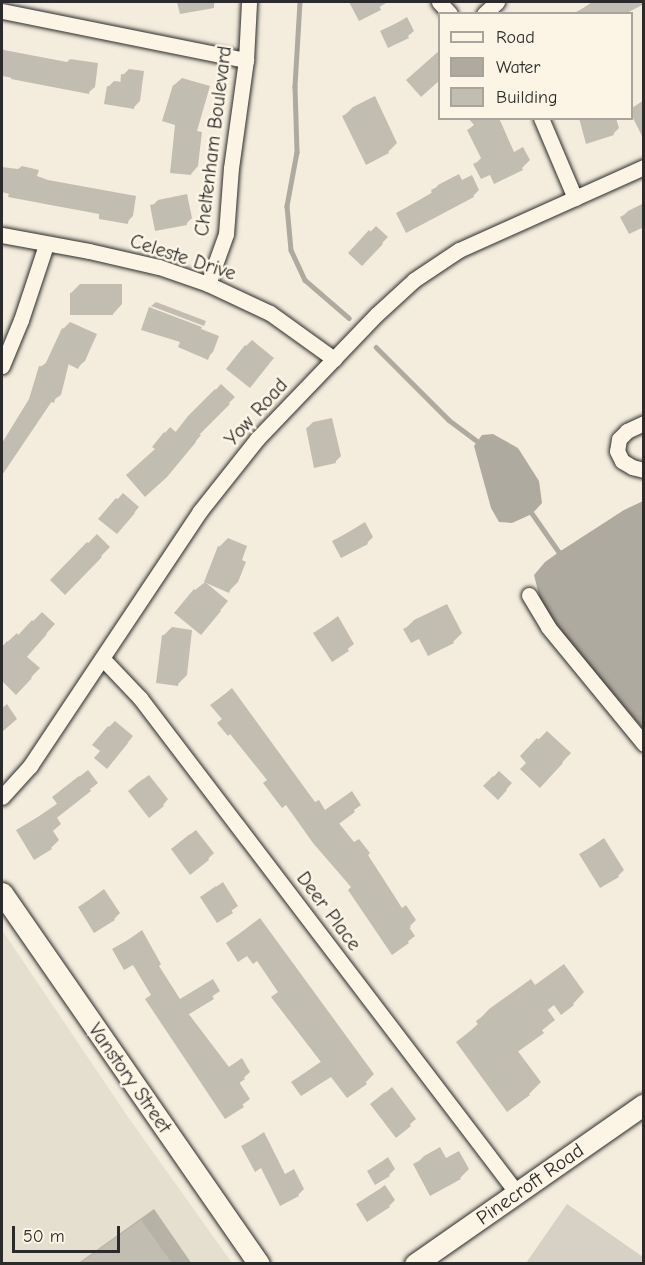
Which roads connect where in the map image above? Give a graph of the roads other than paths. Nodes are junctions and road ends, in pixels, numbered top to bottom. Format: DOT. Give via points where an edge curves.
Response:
graph roads {
  1 [pos="249,2"];
  2 [pos="2,11"];
  3 [pos="246,60"];
  4 [pos="542,120"];
  5 [pos="644,167"];
  6 [pos="575,198"];
  7 [pos="2,235"];
  8 [pos="46,244"];
  9 [pos="208,284"];
  10 [pos="334,359"];
  11 [pos="2,366"];
  12 [pos="644,423"];
  13 [pos="644,470"];
  14 [pos="529,595"];
  15 [pos="103,659"];
  16 [pos="644,744"];
  17 [pos="2,797"];
  18 [pos="2,893"];
  19 [pos="644,1104"];
  20 [pos="517,1193"];
  21 [pos="259,1263"];
  22 [pos="416,1263"];
  1 -- 3 [label="street, Cheltenham Boulevard"];
  2 -- 3 [label="street"];
  3 -- 9 [label="street, Cheltenham Boulevard" via="226,234"];
  4 -- 6 [label="street"];
  5 -- 6 [label="street, Yow Road"];
  6 -- 10 [label="street, Yow Road" via="459,250 414,280"];
  7 -- 8 [label="street, Celeste Drive"];
  8 -- 9 [label="street, Celeste Drive" via="159,267"];
  8 -- 11 [label="street"];
  9 -- 10 [label="street, Celeste Drive" via="270,313"];
  10 -- 15 [label="street, Yow Road" via="257,439 200,511"];
  12 -- 13 [label="street" via="619,439 617,451 622,460"];
  14 -- 16 [label="street" via="548,627"];
  15 -- 17 [label="street, Yow Road" via="30,766"];
  15 -- 20 [label="street, Deer Place" via="140,698"];
  18 -- 21 [label="street, Vanstory Street"];
  19 -- 20 [label="street, Pinecroft Road"];
  20 -- 22 [label="street, Pinecroft Road"];
}
